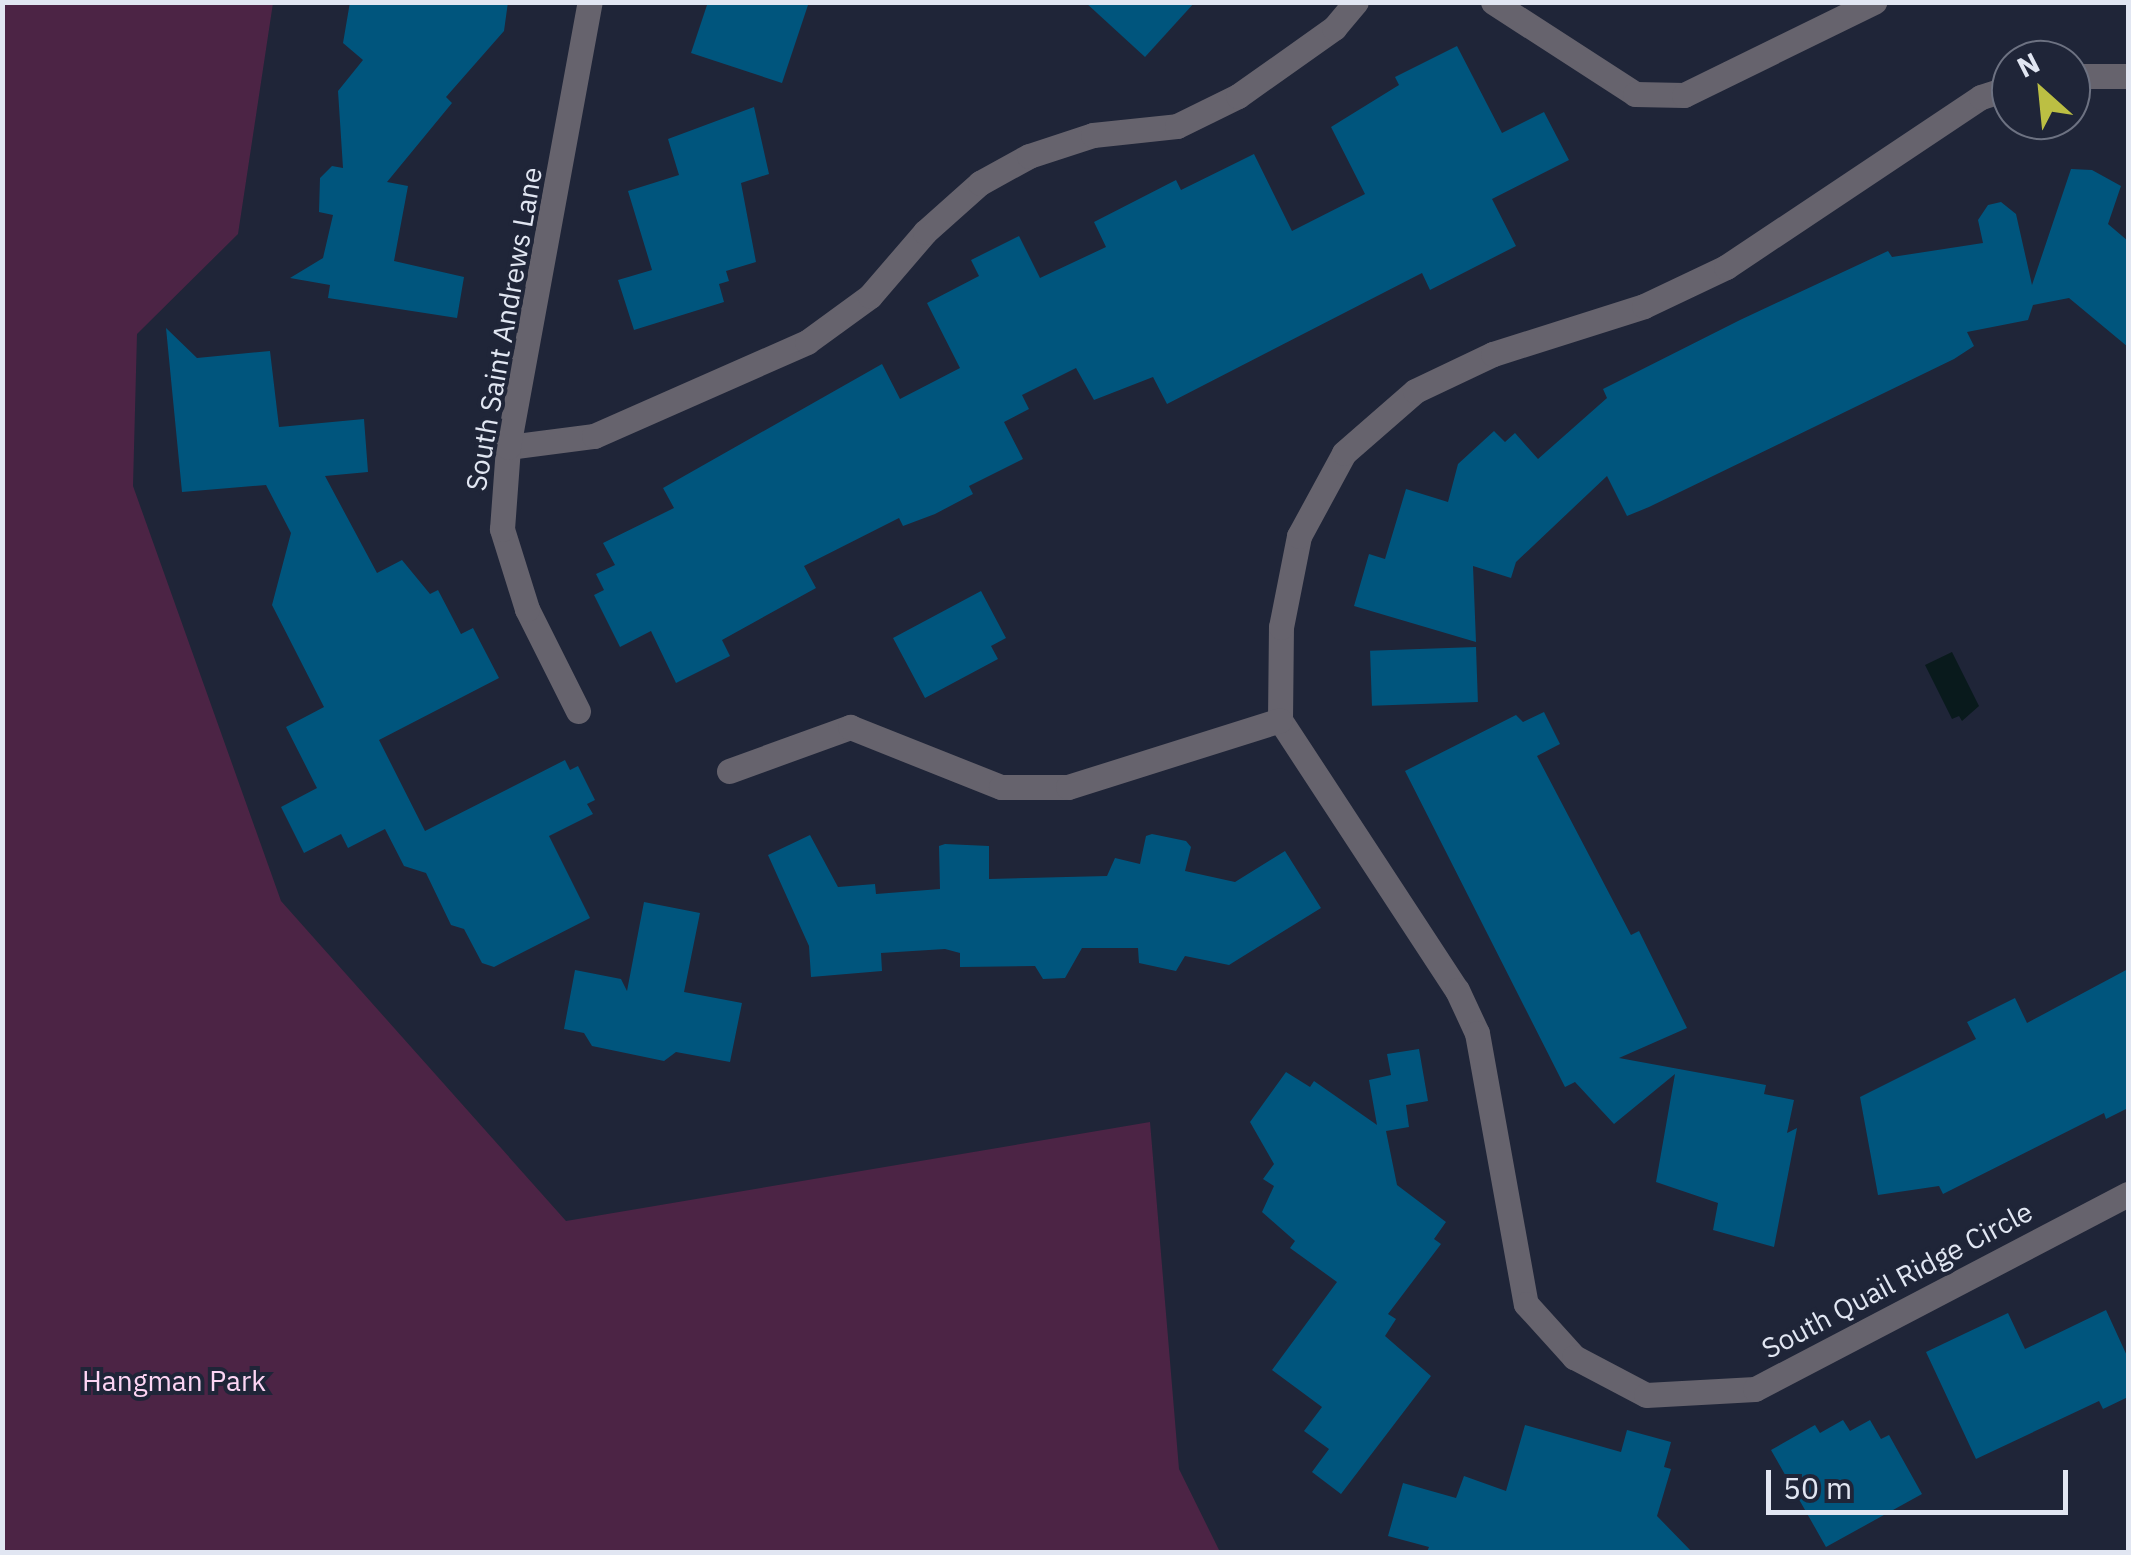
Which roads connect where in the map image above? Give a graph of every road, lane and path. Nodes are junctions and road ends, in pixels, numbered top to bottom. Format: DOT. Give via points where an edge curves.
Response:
graph roads {
  1 [pos="590,2"];
  2 [pos="1356,2"];
  3 [pos="1493,2"];
  4 [pos="1874,2"];
  5 [pos="2091,76"];
  6 [pos="2128,76"];
  7 [pos="1991,94"];
  8 [pos="508,447"];
  9 [pos="578,712"];
  10 [pos="1280,720"];
  11 [pos="730,771"];
  12 [pos="2128,1194"];
  1 -- 8 [label="street, South Saint Andrews Lane"];
  2 -- 8 [label="street" via="1334,28 1238,96 1177,126 1093,135 1029,156 980,183 925,232 870,296 806,342 594,436"];
  3 -- 4 [label="street" via="1635,94 1684,95"];
  5 -- 6 [label="street"];
  7 -- 10 [label="street" via="1726,267 1644,306 1493,354 1401,403 1344,453 1299,536 1281,627"];
  8 -- 9 [label="street, South Saint Andrews Lane" via="502,529 527,609"];
  10 -- 11 [label="street" via="1068,787 1002,787 850,727"];
  10 -- 12 [label="street, South Quail Ridge Circle" via="1470,1019 1491,1086 1508,1231 1526,1304 1574,1357 1646,1395 1755,1390"];
}
